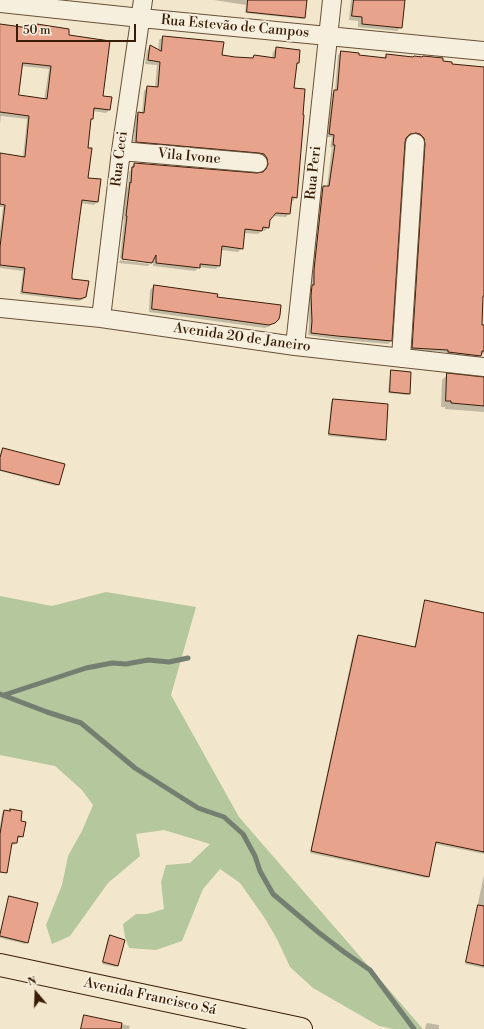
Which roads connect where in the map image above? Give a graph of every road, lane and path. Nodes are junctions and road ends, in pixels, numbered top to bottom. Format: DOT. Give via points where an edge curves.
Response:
graph roads {
  1 [pos="143,0"];
  2 [pos="332,0"];
  3 [pos="0,3"];
  4 [pos="141,18"];
  5 [pos="329,35"];
  6 [pos="484,50"];
  7 [pos="415,144"];
  8 [pos="121,151"];
  9 [pos="258,163"];
  10 [pos="0,308"];
  11 [pos="101,318"];
  12 [pos="295,346"];
  13 [pos="401,358"];
  14 [pos="484,367"];
  15 [pos="0,965"];
  16 [pos="289,1028"];
  1 -- 4 [label="street, Rua Ceci"];
  2 -- 5 [label="street, Rua Peri"];
  3 -- 4 [label="street, Rua Estevão de Campos"];
  4 -- 5 [label="street, Rua Estevão de Campos"];
  4 -- 8 [label="street, Rua Ceci"];
  5 -- 6 [label="street, Rua Estevão de Campos"];
  5 -- 12 [label="street, Rua Peri"];
  7 -- 13 [label="street"];
  8 -- 9 [label="street, Vila Ivone"];
  8 -- 11 [label="street, Rua Ceci"];
  10 -- 11 [label="street, Avenida 20 de Janeiro"];
  11 -- 12 [label="street, Avenida 20 de Janeiro"];
  12 -- 13 [label="street, Avenida 20 de Janeiro"];
  13 -- 14 [label="street, Avenida 20 de Janeiro"];
  15 -- 16 [label="main road, Avenida Francisco Sá"];
}
